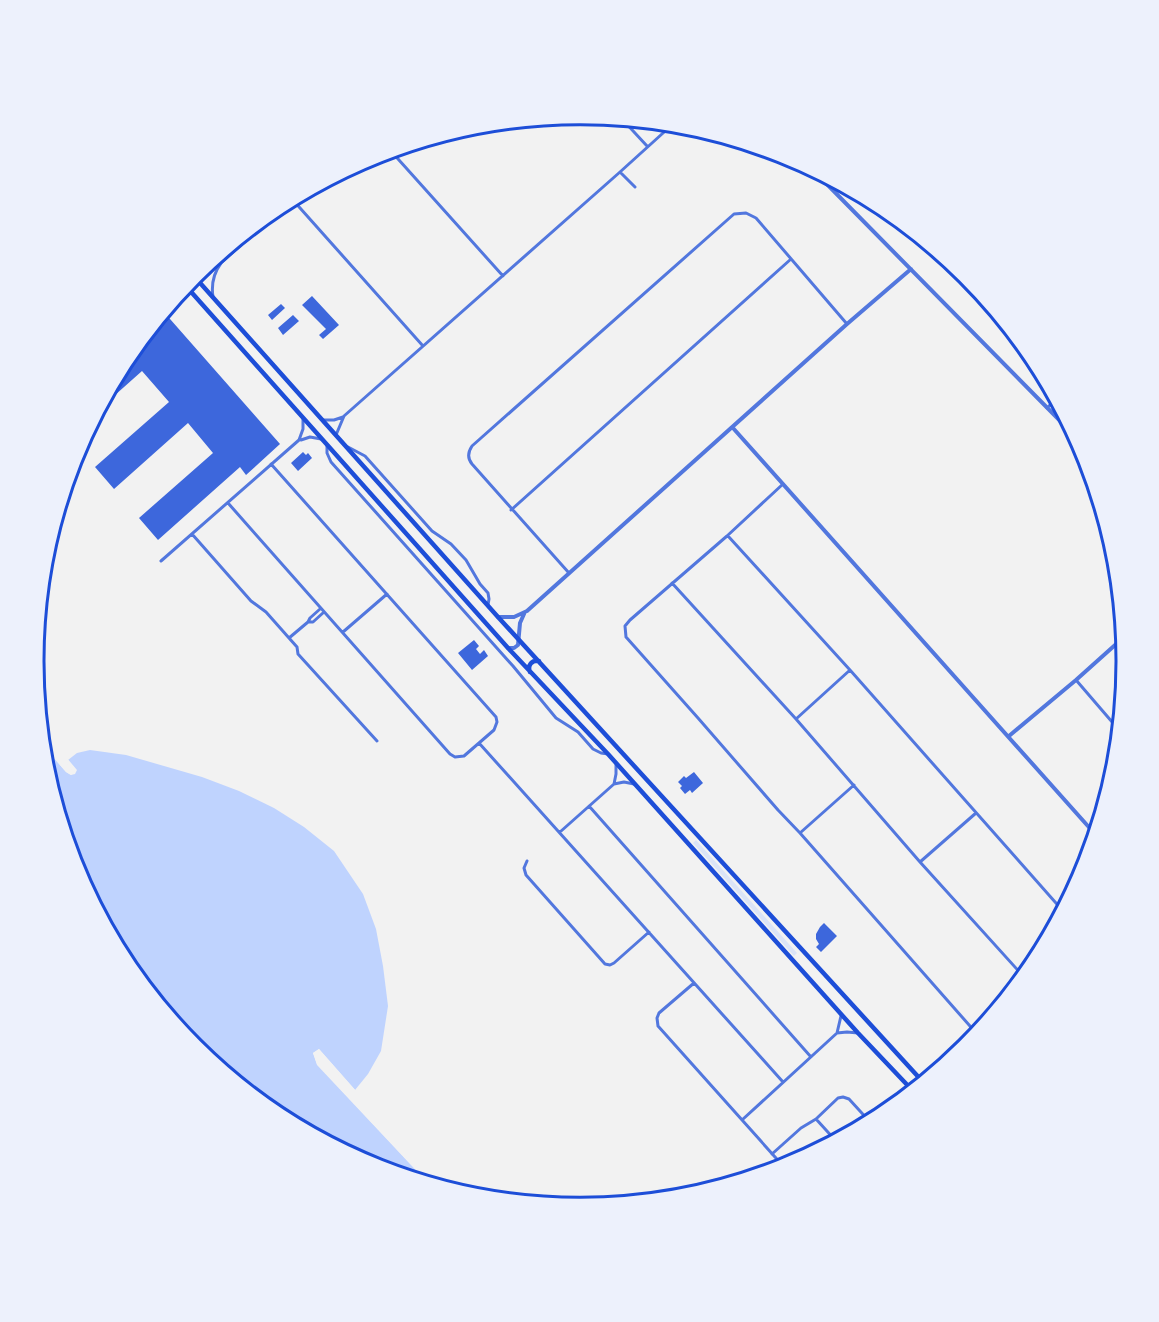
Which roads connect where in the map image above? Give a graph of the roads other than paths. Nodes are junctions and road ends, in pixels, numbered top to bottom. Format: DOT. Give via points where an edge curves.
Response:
graph roads {
  1 [pos="630,128"];
  2 [pos="663,132"];
  3 [pos="647,146"];
  4 [pos="396,157"];
  5 [pos="620,172"];
  6 [pos="635,187"];
  7 [pos="830,187"];
  8 [pos="299,205"];
  9 [pos="791,260"];
  10 [pos="220,264"];
  11 [pos="911,269"];
  12 [pos="502,276"];
  13 [pos="200,283"];
  14 [pos="191,292"];
  15 [pos="213,298"];
  16 [pos="847,324"];
  17 [pos="423,346"];
  18 [pos="1050,405"];
  19 [pos="1047,408"];
  20 [pos="344,416"];
  21 [pos="303,417"];
  22 [pos="1057,418"];
  23 [pos="321,420"];
  24 [pos="733,428"];
  25 [pos="336,436"];
  26 [pos="322,439"];
  27 [pos="299,440"];
  28 [pos="327,444"];
  29 [pos="345,446"];
  30 [pos="271,464"];
  31 [pos="783,484"];
  32 [pos="228,503"];
  33 [pos="511,510"];
  34 [pos="192,534"];
  35 [pos="728,536"];
  36 [pos="161,561"];
  37 [pos="569,573"];
  38 [pos="672,583"];
  39 [pos="387,594"];
  40 [pos="488,605"];
  41 [pos="321,608"];
  42 [pos="527,611"];
  43 [pos="324,612"];
  44 [pos="498,617"];
  45 [pos="308,622"];
  46 [pos="343,632"];
  47 [pos="289,638"];
  48 [pos="518,639"];
  49 [pos="1115,645"];
  50 [pos="508,648"];
  51 [pos="539,661"];
  52 [pos="850,670"];
  53 [pos="530,672"];
  54 [pos="1076,680"];
  55 [pos="796,719"];
  56 [pos="1112,722"];
  57 [pos="1008,736"];
  58 [pos="377,741"];
  59 [pos="479,743"];
  60 [pos="608,754"];
  61 [pos="616,763"];
  62 [pos="614,784"];
  63 [pos="634,784"];
  64 [pos="854,785"];
  65 [pos="589,806"];
  66 [pos="976,813"];
  67 [pos="1089,827"];
  68 [pos="560,832"];
  69 [pos="800,833"];
  70 [pos="527,861"];
  71 [pos="920,862"];
  72 [pos="1057,903"];
  73 [pos="649,932"];
  74 [pos="1017,970"];
  75 [pos="694,983"];
  76 [pos="841,1014"];
  77 [pos="971,1027"];
  78 [pos="837,1033"];
  79 [pos="858,1033"];
  80 [pos="811,1057"];
  81 [pos="918,1076"];
  82 [pos="783,1082"];
  83 [pos="907,1085"];
  84 [pos="864,1115"];
  85 [pos="816,1119"];
  86 [pos="742,1120"];
  87 [pos="830,1135"];
  88 [pos="772,1154"];
  89 [pos="777,1159"];
  1 -- 3 [label="street"];
  2 -- 3 [label="street"];
  3 -- 5 [label="street"];
  4 -- 12 [label="street"];
  5 -- 6 [label="street"];
  5 -- 12 [label="street"];
  7 -- 11 [label="street"];
  8 -- 17 [label="street"];
  9 -- 16 [label="street"];
  9 -- 33 [label="street"];
  9 -- 33 [label="street" via="756,218 746,213 734,214 472,446 470,462"];
  10 -- 15 [label="street" via="213,277"];
  11 -- 16 [label="street"];
  11 -- 19 [label="street"];
  12 -- 17 [label="street"];
  13 -- 15 [label="main road"];
  14 -- 21 [label="main road"];
  15 -- 23 [label="main road"];
  16 -- 24 [label="street"];
  17 -- 20 [label="street"];
  18 -- 19 [label="street"];
  19 -- 22 [label="street"];
  20 -- 23 [label="street"];
  20 -- 25 [label="street"];
  21 -- 26 [label="main road"];
  21 -- 27 [label="street"];
  23 -- 25 [label="main road"];
  24 -- 31 [label="street"];
  24 -- 37 [label="street"];
  25 -- 29 [label="main road"];
  26 -- 27 [label="street"];
  26 -- 28 [label="main road"];
  27 -- 30 [label="street"];
  28 -- 50 [label="main road"];
  28 -- 60 [label="street" via="331,462 556,718 578,732 593,749"];
  29 -- 40 [label="main road"];
  29 -- 40 [label="street" via="365,456 432,531 462,556 488,593"];
  30 -- 32 [label="street"];
  30 -- 39 [label="street"];
  31 -- 35 [label="street"];
  31 -- 57 [label="street"];
  32 -- 34 [label="street"];
  32 -- 41 [label="street"];
  33 -- 37 [label="street"];
  34 -- 36 [label="street"];
  34 -- 47 [label="street"];
  35 -- 38 [label="street"];
  35 -- 52 [label="street"];
  37 -- 42 [label="street"];
  38 -- 55 [label="street"];
  38 -- 69 [label="street" via="630,620 626,638"];
  39 -- 46 [label="street"];
  39 -- 59 [label="street" via="496,717 494,730"];
  40 -- 44 [label="main road"];
  41 -- 43 [label="street"];
  41 -- 45 [label="street"];
  42 -- 44 [label="street" via="514,617"];
  42 -- 48 [label="street"];
  43 -- 45 [label="street"];
  43 -- 46 [label="street"];
  44 -- 48 [label="main road"];
  45 -- 47 [label="street"];
  46 -- 59 [label="street" via="450,754 461,757"];
  47 -- 58 [label="street" via="298,654"];
  48 -- 50 [label="street" via="516,647"];
  48 -- 51 [label="main road"];
  49 -- 54 [label="street"];
  50 -- 53 [label="main road"];
  51 -- 53 [label="main road" via="531,663"];
  51 -- 81 [label="main road"];
  52 -- 55 [label="street"];
  52 -- 66 [label="street"];
  53 -- 60 [label="main road"];
  54 -- 56 [label="street"];
  54 -- 57 [label="street"];
  55 -- 64 [label="street"];
  57 -- 67 [label="street"];
  59 -- 68 [label="street"];
  60 -- 61 [label="main road"];
  61 -- 62 [label="street"];
  61 -- 63 [label="main road"];
  62 -- 63 [label="street"];
  62 -- 65 [label="street"];
  63 -- 76 [label="main road"];
  64 -- 69 [label="street"];
  64 -- 71 [label="street"];
  65 -- 68 [label="street"];
  65 -- 80 [label="street"];
  66 -- 71 [label="street"];
  66 -- 72 [label="street"];
  68 -- 73 [label="street"];
  69 -- 77 [label="street"];
  70 -- 73 [label="street" via="526,875 604,964 614,963"];
  71 -- 74 [label="street"];
  73 -- 75 [label="street"];
  75 -- 82 [label="street"];
  75 -- 86 [label="street" via="659,1013 658,1026"];
  76 -- 78 [label="street"];
  76 -- 79 [label="main road"];
  78 -- 79 [label="street"];
  78 -- 80 [label="street"];
  79 -- 83 [label="main road"];
  80 -- 82 [label="street"];
  82 -- 86 [label="street"];
  84 -- 85 [label="street" via="843,1097"];
  85 -- 87 [label="street"];
  85 -- 88 [label="street"];
  86 -- 88 [label="street"];
  88 -- 89 [label="street"];
}
